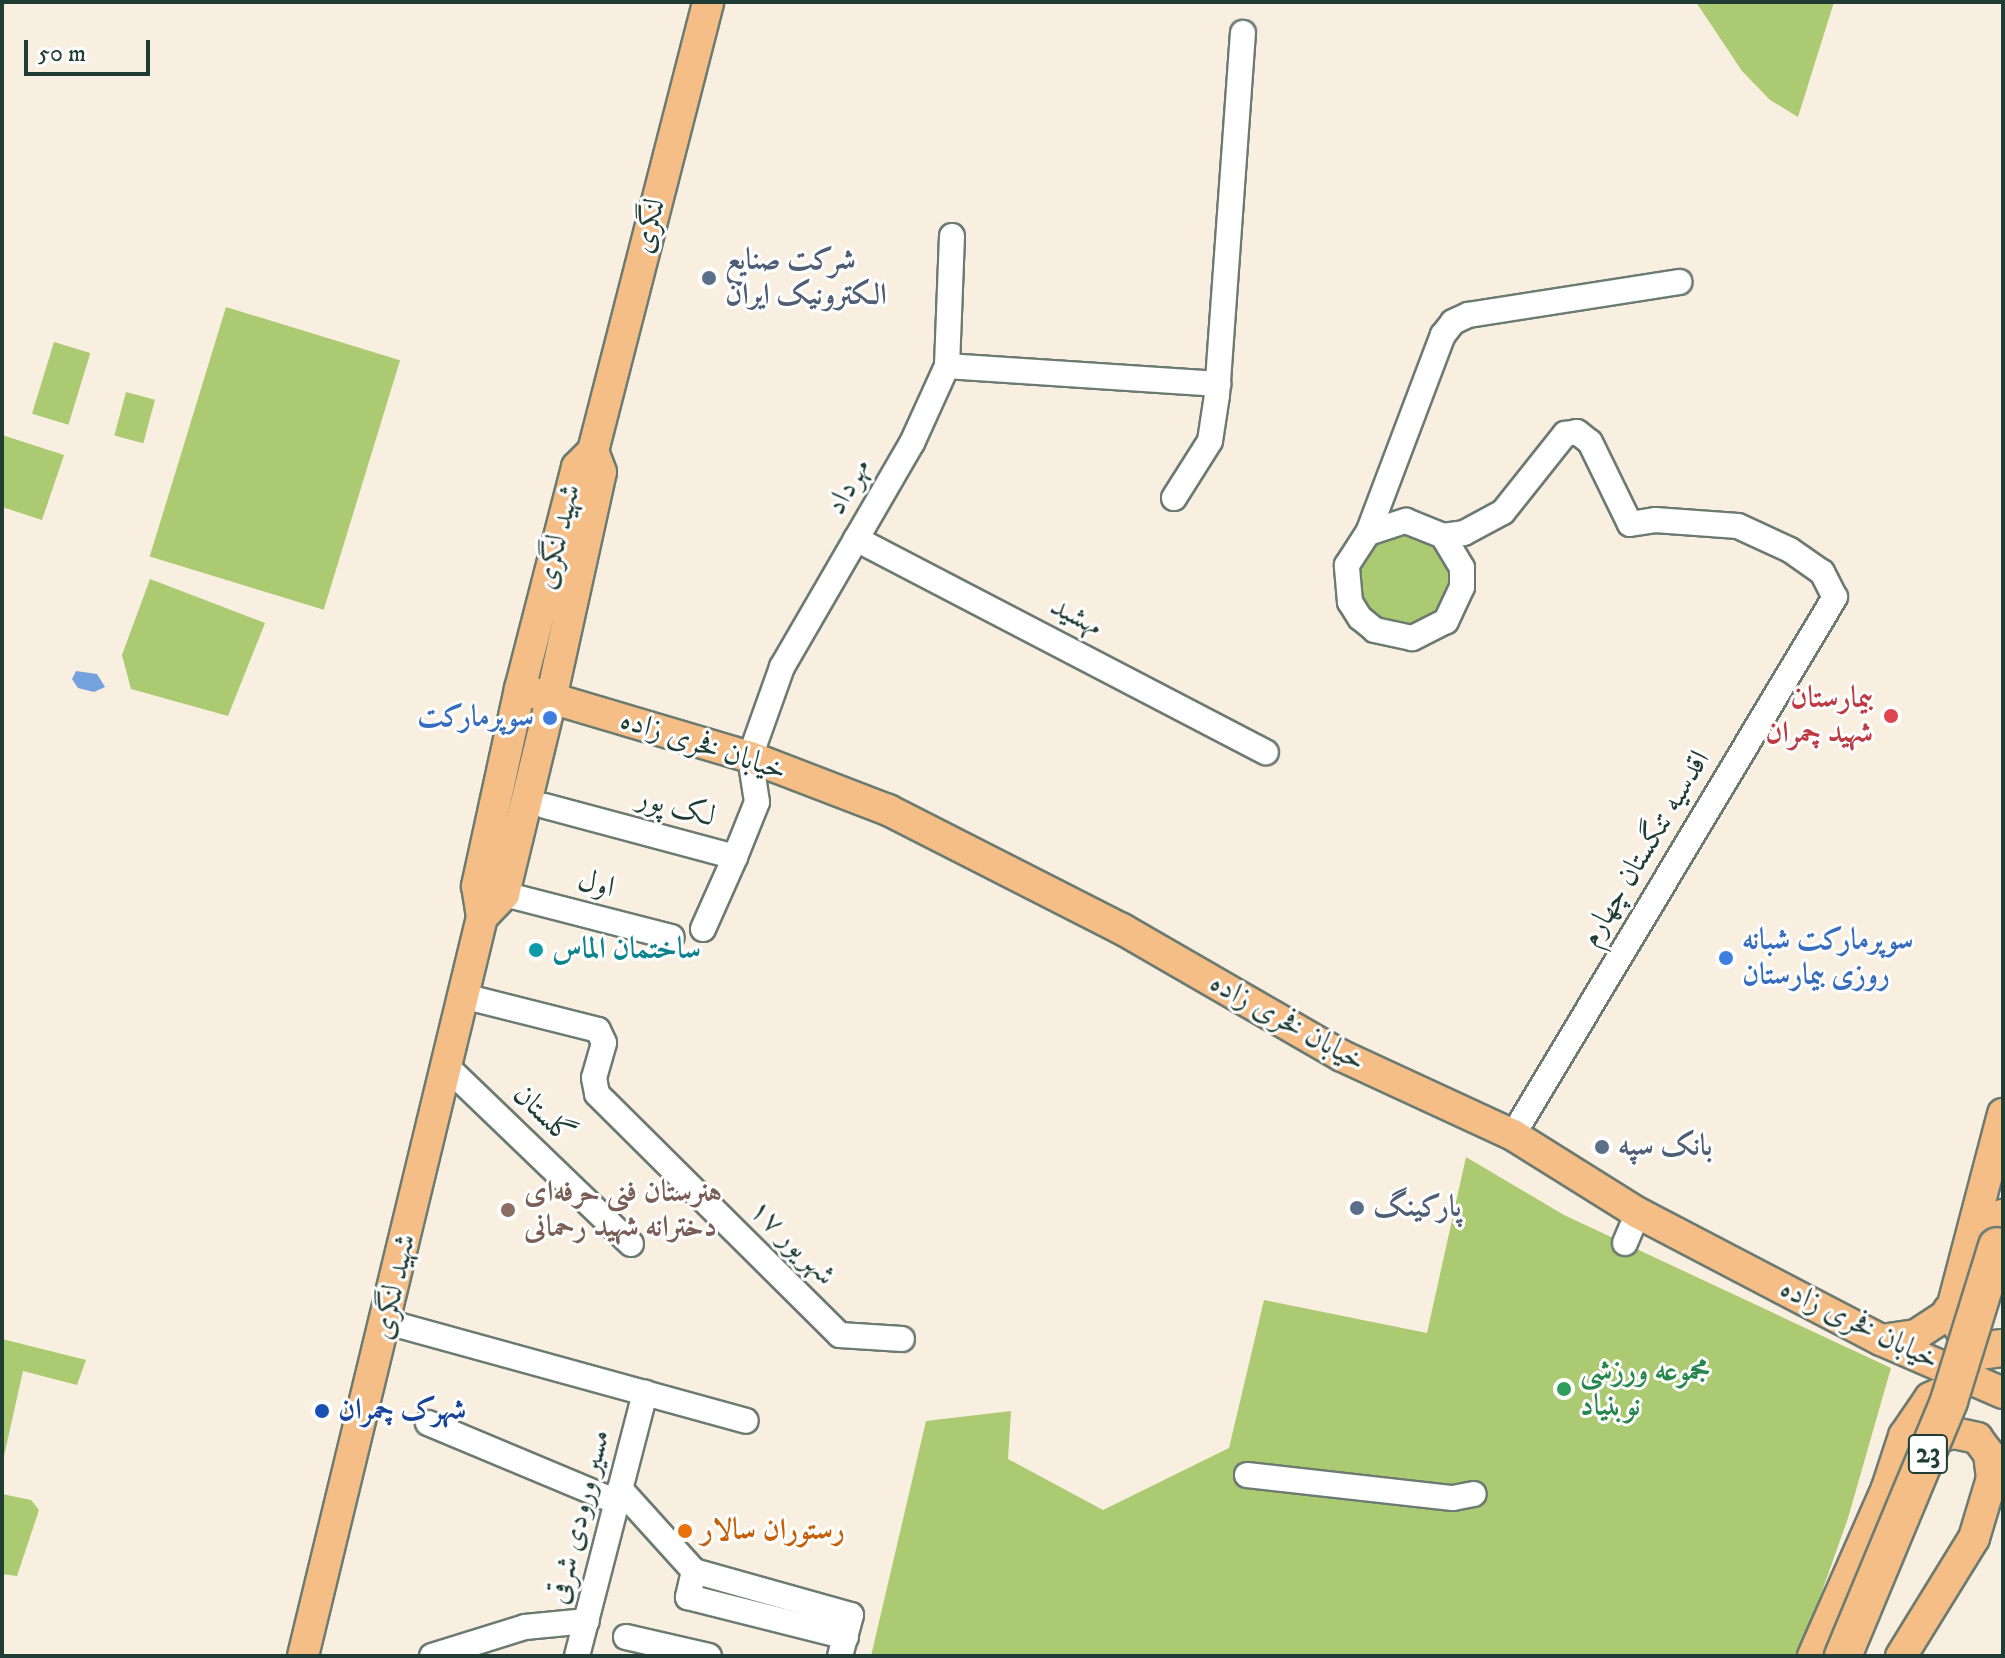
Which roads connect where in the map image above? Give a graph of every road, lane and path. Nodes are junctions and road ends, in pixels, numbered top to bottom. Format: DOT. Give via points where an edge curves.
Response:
graph roads {
  1 [pos="708,2"];
  2 [pos="1243,33"];
  3 [pos="952,236"];
  4 [pos="1679,282"];
  5 [pos="947,366"];
  6 [pos="1218,384"];
  7 [pos="593,451"];
  8 [pos="1174,498"];
  9 [pos="1368,533"];
  10 [pos="1443,536"];
  11 [pos="856,539"];
  12 [pos="560,656"];
  13 [pos="520,689"];
  14 [pos="551,699"];
  15 [pos="619,719"];
  16 [pos="1266,752"];
  17 [pos="750,757"];
  18 [pos="545,806"];
  19 [pos="735,857"];
  20 [pos="504,894"];
  21 [pos="482,917"];
  22 [pos="703,929"];
  23 [pos="672,937"];
  24 [pos="463,996"];
  25 [pos="445,1065"];
  26 [pos="2003,1114"];
  27 [pos="1513,1135"];
  28 [pos="1638,1213"];
  29 [pos="2000,1232"];
  30 [pos="1625,1243"];
  31 [pos="631,1244"];
  32 [pos="2003,1297"];
  33 [pos="1951,1312"];
  34 [pos="387,1322"];
  35 [pos="902,1339"];
  36 [pos="1881,1340"];
  37 [pos="2003,1348"];
  38 [pos="1973,1380"];
  39 [pos="645,1393"];
  40 [pos="2003,1393"];
  41 [pos="746,1421"];
  42 [pos="428,1423"];
  43 [pos="1247,1475"];
  44 [pos="1887,1488"];
  45 [pos="1474,1494"];
  46 [pos="619,1495"];
  47 [pos="1994,1518"];
  48 [pos="587,1621"];
  49 [pos="626,1637"];
  50 [pos="843,1646"];
  51 [pos="303,1656"];
  52 [pos="432,1656"];
  53 [pos="577,1656"];
  54 [pos="709,1656"];
  55 [pos="1813,1656"];
  56 [pos="1843,1656"];
  57 [pos="1867,1656"];
  58 [pos="1901,1656"];
  1 -- 7 [label="main road, لنگری"];
  2 -- 6 [label="street"];
  3 -- 5 [label="street, مهرداد"];
  4 -- 9 [label="street" via="1468,315 1453,322 1443,335"];
  5 -- 6 [label="street"];
  5 -- 11 [label="street, مهرداد" via="912,443"];
  6 -- 8 [label="street" via="1210,441"];
  7 -- 12 [label="main road, شهید لنگری" via="601,472"];
  7 -- 13 [label="main road, شهید لنگری" via="577,467"];
  9 -- 10 [label="street" via="1406,521"];
  9 -- 10 [label="street" via="1347,565 1350,602 1375,630 1412,638 1446,621 1462,587 1462,568"];
  10 -- 27 [label="street, اقدسیه تنگستان چهارم" via="1464,533 1503,512 1565,434 1577,432 1590,442 1630,524 1738,526 1822,572 1835,597"];
  11 -- 16 [label="street, مهشید"];
  11 -- 17 [label="street, مهرداد" via="782,667"];
  12 -- 14 [label="main road, شهید لنگری"];
  12 -- 15 [label="main road" via="574,686"];
  13 -- 14 [label="main road, خیابان فخری زاده"];
  13 -- 21 [label="main road, شهید لنگری" via="477,886"];
  14 -- 15 [label="main road, خیابان فخری زاده"];
  14 -- 20 [label="main road, شهید لنگری"];
  15 -- 17 [label="main road, خیابان فخری زاده"];
  17 -- 19 [label="street, لک پور" via="758,797"];
  17 -- 27 [label="main road, خیابان فخری زاده" via="888,810 974,852 1342,1056"];
  18 -- 19 [label="street, لک پور"];
  19 -- 22 [label="street"];
  20 -- 21 [label="main road"];
  20 -- 23 [label="street, اول"];
  21 -- 24 [label="main road, شهید لنگری"];
  24 -- 25 [label="main road, شهید لنگری"];
  24 -- 35 [label="street, ۱۷ شهریور" via="598,1030 604,1043 594,1078 597,1094 840,1335"];
  25 -- 31 [label="street, گلستان"];
  25 -- 34 [label="main road, شهید لنگری"];
  26 -- 33 [label="main road"];
  27 -- 28 [label="main road, خیابان فخری زاده"];
  28 -- 30 [label="street"];
  28 -- 36 [label="main road, خیابان فخری زاده"];
  29 -- 56 [label="highway, 23, bridge" via="1949,1401"];
  32 -- 57 [label="highway, 23" via="1964,1428"];
  33 -- 36 [label="main road" via="1916,1335"];
  33 -- 37 [label="highway" via="1964,1336 1981,1351"];
  34 -- 39 [label="street"];
  34 -- 51 [label="main road, شهید لنگری"];
  36 -- 38 [label="main road, خیابان فخری زاده"];
  38 -- 40 [label="main road, خیابان فخری زاده"];
  38 -- 44 [label="main road" via="1930,1398 1917,1413"];
  39 -- 41 [label="street"];
  39 -- 46 [label="street, مسیر ورودی شرقی"];
  42 -- 46 [label="street"];
  43 -- 45 [label="street" via="1453,1498"];
  44 -- 47 [label="main road" via="1934,1438 1954,1433 1977,1438 1989,1454"];
  44 -- 55 [label="main road"];
  46 -- 48 [label="street, مسیر ورودی شرقی"];
  46 -- 50 [label="street" via="694,1571 851,1615"];
  47 -- 58 [label="main road"];
  48 -- 52 [label="street" via="525,1627"];
  48 -- 53 [label="street, مسیر ورودی شرقی"];
  49 -- 54 [label="street"];
}
